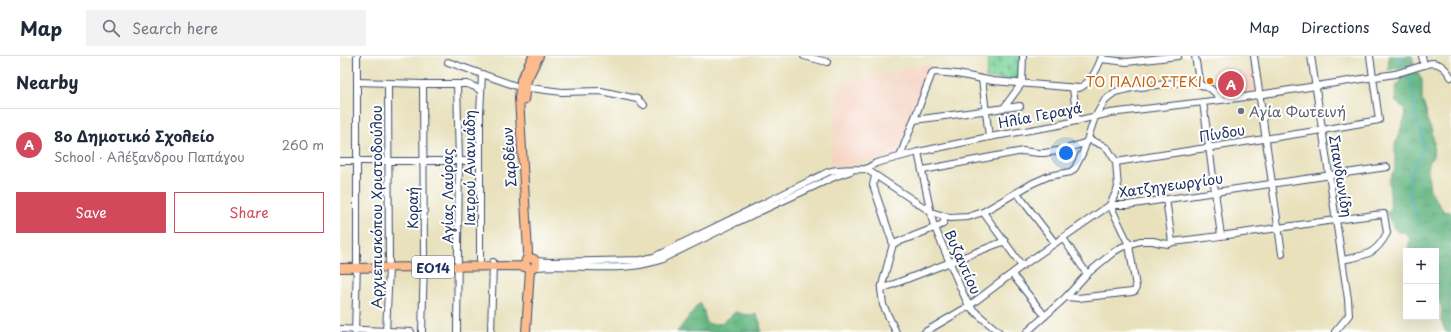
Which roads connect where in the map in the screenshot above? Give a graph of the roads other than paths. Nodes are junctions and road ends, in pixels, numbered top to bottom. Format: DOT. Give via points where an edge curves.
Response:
graph roads {
  1 [pos="357,56"];
  2 [pos="533,56"];
  3 [pos="539,56"];
  4 [pos="804,56"];
  5 [pos="1023,56"];
  6 [pos="1178,56"];
  7 [pos="1195,56"];
  8 [pos="1254,56"];
  9 [pos="1311,56"];
  10 [pos="1370,56"];
  11 [pos="1422,56"];
  12 [pos="1101,57"];
  13 [pos="448,62"];
  14 [pos="827,62"];
  15 [pos="1424,65"];
  16 [pos="482,74"];
  17 [pos="1373,77"];
  18 [pos="1451,78"];
  19 [pos="982,79"];
  20 [pos="357,82"];
  21 [pos="388,83"];
  22 [pos="1022,83"];
  23 [pos="1198,83"];
  24 [pos="423,84"];
  25 [pos="457,84"];
  26 [pos="516,86"];
  27 [pos="1316,86"];
  28 [pos="530,88"];
  29 [pos="1073,88"];
  30 [pos="481,91"];
  31 [pos="1259,94"];
  32 [pos="1222,99"];
  33 [pos="1203,102"];
  34 [pos="644,106"];
  35 [pos="1020,106"];
  36 [pos="1003,109"];
  37 [pos="986,111"];
  38 [pos="1095,117"];
  39 [pos="914,120"];
  40 [pos="1077,121"];
  41 [pos="1322,130"];
  42 [pos="989,137"];
  43 [pos="1265,138"];
  44 [pos="1087,141"];
  45 [pos="1209,147"];
  46 [pos="918,152"];
  47 [pos="900,156"];
  48 [pos="340,161"];
  49 [pos="357,161"];
  50 [pos="389,161"];
  51 [pos="425,161"];
  52 [pos="459,161"];
  53 [pos="480,161"];
  54 [pos="1116,162"];
  55 [pos="1387,167"];
  56 [pos="866,170"];
  57 [pos="923,170"];
  58 [pos="1329,175"];
  59 [pos="875,176"];
  60 [pos="1272,184"];
  61 [pos="1214,192"];
  62 [pos="1017,193"];
  63 [pos="1166,199"];
  64 [pos="1110,205"];
  65 [pos="931,212"];
  66 [pos="983,212"];
  67 [pos="946,217"];
  68 [pos="1336,219"];
  69 [pos="934,228"];
  70 [pos="1278,229"];
  71 [pos="1221,236"];
  72 [pos="1063,238"];
  73 [pos="1005,241"];
  74 [pos="1172,242"];
  75 [pos="1055,243"];
  76 [pos="893,244"];
  77 [pos="1129,245"];
  78 [pos="1282,254"];
  79 [pos="1342,260"];
  80 [pos="480,262"];
  81 [pos="950,262"];
  82 [pos="340,263"];
  83 [pos="531,263"];
  84 [pos="493,264"];
  85 [pos="357,265"];
  86 [pos="389,265"];
  87 [pos="424,265"];
  88 [pos="459,265"];
  89 [pos="1022,266"];
  90 [pos="340,268"];
  91 [pos="1012,274"];
  92 [pos="1087,274"];
  93 [pos="881,289"];
  94 [pos="1066,298"];
  95 [pos="969,306"];
  96 [pos="1045,316"];
  97 [pos="340,329"];
  98 [pos="355,331"];
  99 [pos="386,331"];
  100 [pos="411,332"];
  101 [pos="422,332"];
  102 [pos="457,332"];
  103 [pos="491,332"];
  104 [pos="526,332"];
  105 [pos="896,332"];
  106 [pos="925,332"];
  107 [pos="1000,332"];
  108 [pos="1027,332"];
  109 [pos="1335,332"];
  1 -- 20 [label="street"];
  2 -- 83 [label="main road, Σαρδέων" via="522,80 519,98 528,252"];
  3 -- 83 [label="main road, Σαρδέων" via="524,92"];
  4 -- 14 [label="street"];
  5 -- 22 [label="street"];
  6 -- 12 [label="street" via="1127,62"];
  7 -- 23 [label="street"];
  8 -- 31 [label="street"];
  9 -- 27 [label="street, Σπανδωνίδη"];
  10 -- 17 [label="street"];
  11 -- 15 [label="street"];
  12 -- 29 [label="street" via="1087,82 1079,88"];
  13 -- 16 [label="street"];
  15 -- 17 [label="street, Ηλία Γεραγά" via="1395,74"];
  15 -- 18 [label="street" via="1439,64"];
  16 -- 26 [label="street"];
  16 -- 30 [label="street, Ιατρού Ανανιάδη"];
  17 -- 27 [label="street, Ηλία Γεραγά"];
  17 -- 41 [label="street, Πίνδου" via="1379,120"];
  19 -- 22 [label="street"];
  19 -- 37 [label="street"];
  19 -- 39 [label="street" via="932,73"];
  20 -- 21 [label="street"];
  20 -- 49 [label="street"];
  21 -- 24 [label="street"];
  21 -- 50 [label="street, Αρχιεπισκόπου Χριστοδούλου"];
  22 -- 29 [label="street"];
  22 -- 36 [label="street"];
  23 -- 32 [label="street" via="1211,89"];
  23 -- 38 [label="street" via="1191,81 1115,92 1105,100"];
  24 -- 25 [label="street"];
  24 -- 51 [label="street, Κοραή"];
  25 -- 30 [label="street" via="470,84"];
  25 -- 52 [label="street, Αγίας Λαύρας"];
  27 -- 31 [label="street, Ηλία Γεραγά"];
  27 -- 41 [label="street, Σπανδωνίδη"];
  28 -- 34 [label="street" via="562,92 601,91 637,99"];
  29 -- 40 [label="street"];
  30 -- 53 [label="street, Ιατρού Ανανιάδη"];
  31 -- 32 [label="street, Ηλία Γεραγά"];
  31 -- 43 [label="street"];
  32 -- 33 [label="street, Ηλία Γεραγά"];
  33 -- 38 [label="street, Ηλία Γεραγά"];
  33 -- 45 [label="street"];
  35 -- 36 [label="street"];
  36 -- 37 [label="street"];
  37 -- 39 [label="street"];
  37 -- 42 [label="street"];
  38 -- 40 [label="street, Ηλία Γεραγά"];
  38 -- 44 [label="street"];
  39 -- 47 [label="street"];
  40 -- 42 [label="street, Ηλία Γεραγά"];
  41 -- 43 [label="street, Πίνδου"];
  41 -- 58 [label="street, Σπανδωνίδη"];
  42 -- 46 [label="street, Ηλία Γεραγά"];
  43 -- 45 [label="street, Πίνδου"];
  43 -- 60 [label="street"];
  44 -- 54 [label="street" via="1102,145"];
  44 -- 57 [label="street" via="1063,150 1038,154 1023,151"];
  44 -- 62 [label="street" via="1071,172 1049,176"];
  45 -- 54 [label="street, Πίνδου"];
  45 -- 61 [label="street"];
  46 -- 47 [label="street, Ηλία Γεραγά"];
  46 -- 57 [label="street, Βυζαντίου"];
  47 -- 56 [label="street, Ηλία Γεραγά" via="876,163"];
  48 -- 49 [label="street"];
  49 -- 50 [label="street"];
  49 -- 85 [label="street"];
  50 -- 51 [label="street"];
  50 -- 86 [label="street, Αρχιεπισκόπου Χριστοδούλου"];
  51 -- 52 [label="street"];
  51 -- 87 [label="street, Κοραή"];
  52 -- 53 [label="street"];
  52 -- 88 [label="street, Αγίας Λαύρας"];
  53 -- 80 [label="street, Ιατρού Ανανιάδη"];
  54 -- 64 [label="street" via="1118,188"];
  55 -- 58 [label="street, Χατζηγεωργίου"];
  56 -- 59 [label="street"];
  56 -- 83 [label="street" via="851,171 834,177 648,264 622,267"];
  57 -- 65 [label="street, Βυζαντίου"];
  58 -- 60 [label="street, Χατζηγεωργίου"];
  58 -- 68 [label="street, Σπανδωνίδη"];
  59 -- 65 [label="street"];
  59 -- 76 [label="street" via="873,185"];
  60 -- 61 [label="street, Χατζηγεωργίου"];
  60 -- 70 [label="street"];
  61 -- 63 [label="street, Χατζηγεωργίου"];
  61 -- 71 [label="street"];
  62 -- 66 [label="street"];
  62 -- 75 [label="street"];
  63 -- 64 [label="street, Χατζηγεωργίου"];
  63 -- 74 [label="street"];
  64 -- 72 [label="street, Χατζηγεωργίου"];
  64 -- 77 [label="street"];
  65 -- 67 [label="street"];
  65 -- 69 [label="street, Βυζαντίου"];
  66 -- 67 [label="street" via="962,217"];
  66 -- 73 [label="street"];
  67 -- 69 [label="street" via="943,224"];
  68 -- 70 [label="street"];
  68 -- 79 [label="street, Σπανδωνίδη"];
  68 -- 79 [label="street" via="1384,214 1387,233 1370,254"];
  69 -- 76 [label="street"];
  69 -- 81 [label="street, Βυζαντίου"];
  70 -- 71 [label="street"];
  70 -- 78 [label="street"];
  71 -- 74 [label="street"];
  72 -- 75 [label="street, Χατζηγεωργίου"];
  72 -- 92 [label="street"];
  73 -- 81 [label="street"];
  73 -- 89 [label="street"];
  74 -- 77 [label="street" via="1170,244 1144,241"];
  75 -- 89 [label="street, Χατζηγεωργίου"];
  76 -- 93 [label="street"];
  77 -- 92 [label="street" via="1115,251"];
  77 -- 94 [label="street" via="1135,290"];
  79 -- 109 [label="street, Σπανδωνίδη" via="1349,315"];
  80 -- 84 [label="main road, ΕΟ14"];
  80 -- 88 [label="main road, ΕΟ14"];
  81 -- 93 [label="street"];
  81 -- 95 [label="street, Βυζαντίου"];
  82 -- 85 [label="main road, ΕΟ14"];
  83 -- 84 [label="main road, ΕΟ14"];
  83 -- 104 [label="main road, Σαρδέων"];
  84 -- 88 [label="main road, ΕΟ14"];
  84 -- 103 [label="street"];
  85 -- 86 [label="main road, ΕΟ14"];
  85 -- 90 [label="main road, ΕΟ14"];
  85 -- 98 [label="street"];
  86 -- 87 [label="main road, ΕΟ14"];
  86 -- 99 [label="street, Αρχιεπισκόπου Χριστοδούλου"];
  87 -- 88 [label="main road, ΕΟ14"];
  87 -- 101 [label="street, Κοραή"];
  88 -- 102 [label="street, Αγίας Λαύρας"];
  89 -- 91 [label="street, Χατζηγεωργίου"];
  91 -- 95 [label="street, Χατζηγεωργίου"];
  91 -- 96 [label="street"];
  92 -- 94 [label="street"];
  93 -- 105 [label="street" via="883,305"];
  94 -- 96 [label="street"];
  95 -- 106 [label="street, Χατζηγεωργίου"];
  95 -- 107 [label="street, Βυζαντίου"];
  96 -- 108 [label="street"];
  97 -- 98 [label="street"];
  98 -- 99 [label="street"];
  99 -- 100 [label="street"];
}
